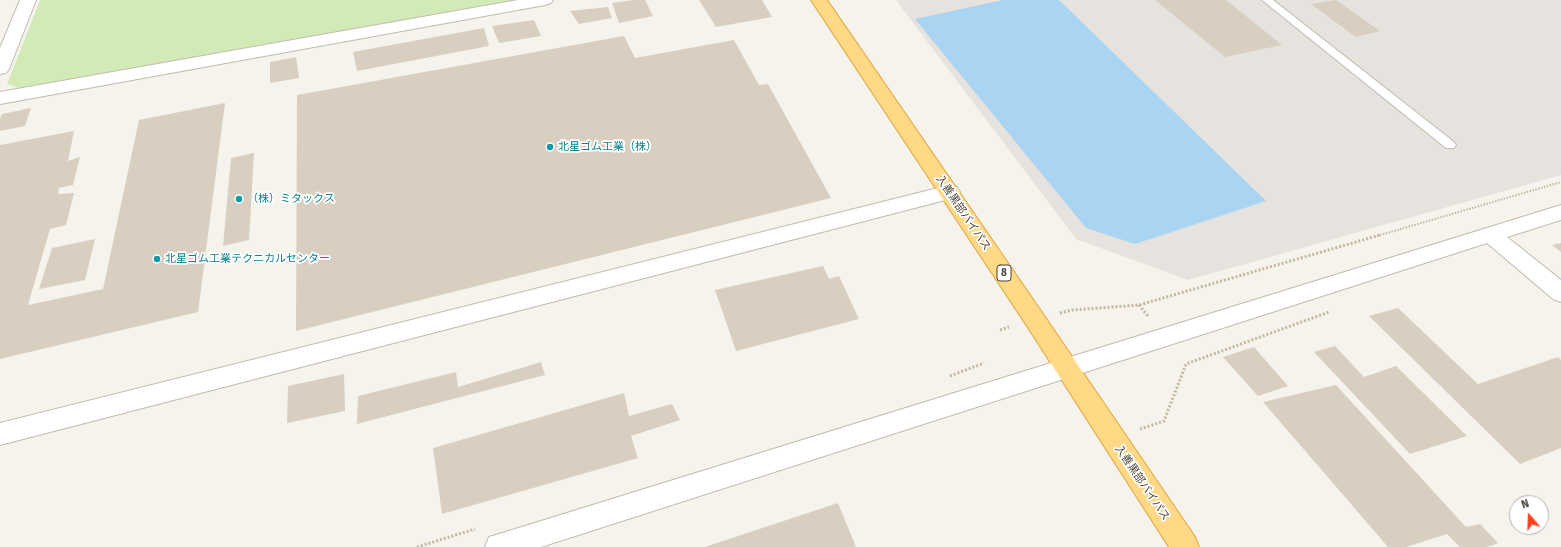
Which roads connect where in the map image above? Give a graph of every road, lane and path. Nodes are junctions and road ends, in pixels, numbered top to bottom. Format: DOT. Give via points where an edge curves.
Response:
graph roads {
  1 [pos="28,0"];
  2 [pos="545,0"];
  3 [pos="820,0"];
  4 [pos="1267,0"];
  5 [pos="0,69"];
  6 [pos="0,98"];
  7 [pos="1450,146"];
  8 [pos="1561,182"];
  9 [pos="950,192"];
  10 [pos="1561,212"];
  11 [pos="1490,234"];
  12 [pos="1561,293"];
  13 [pos="1334,310"];
  14 [pos="1035,320"];
  15 [pos="1000,330"];
  16 [pos="1067,368"];
  17 [pos="0,434"];
  18 [pos="1112,438"];
  19 [pos="499,547"];
  20 [pos="1185,547"];
  1 -- 5 [label="street"];
  2 -- 6 [label="street"];
  3 -- 9 [label="highway, 入善黒部バイパス / 8"];
  4 -- 7 [label="lane"];
  8 -- 14 [label="path" via="1139,305 1072,310"];
  9 -- 14 [label="highway, 入善黒部バイパス / 8"];
  9 -- 17 [label="street"];
  10 -- 11 [label="street"];
  11 -- 12 [label="street"];
  11 -- 16 [label="street"];
  13 -- 18 [label="path" via="1186,364 1164,421"];
  14 -- 15 [label="path"];
  14 -- 16 [label="highway, 入善黒部バイパス / 8"];
  16 -- 18 [label="highway, 入善黒部バイパス / 8"];
  16 -- 19 [label="street"];
  18 -- 20 [label="highway, 入善黒部バイパス / 8"];
}
